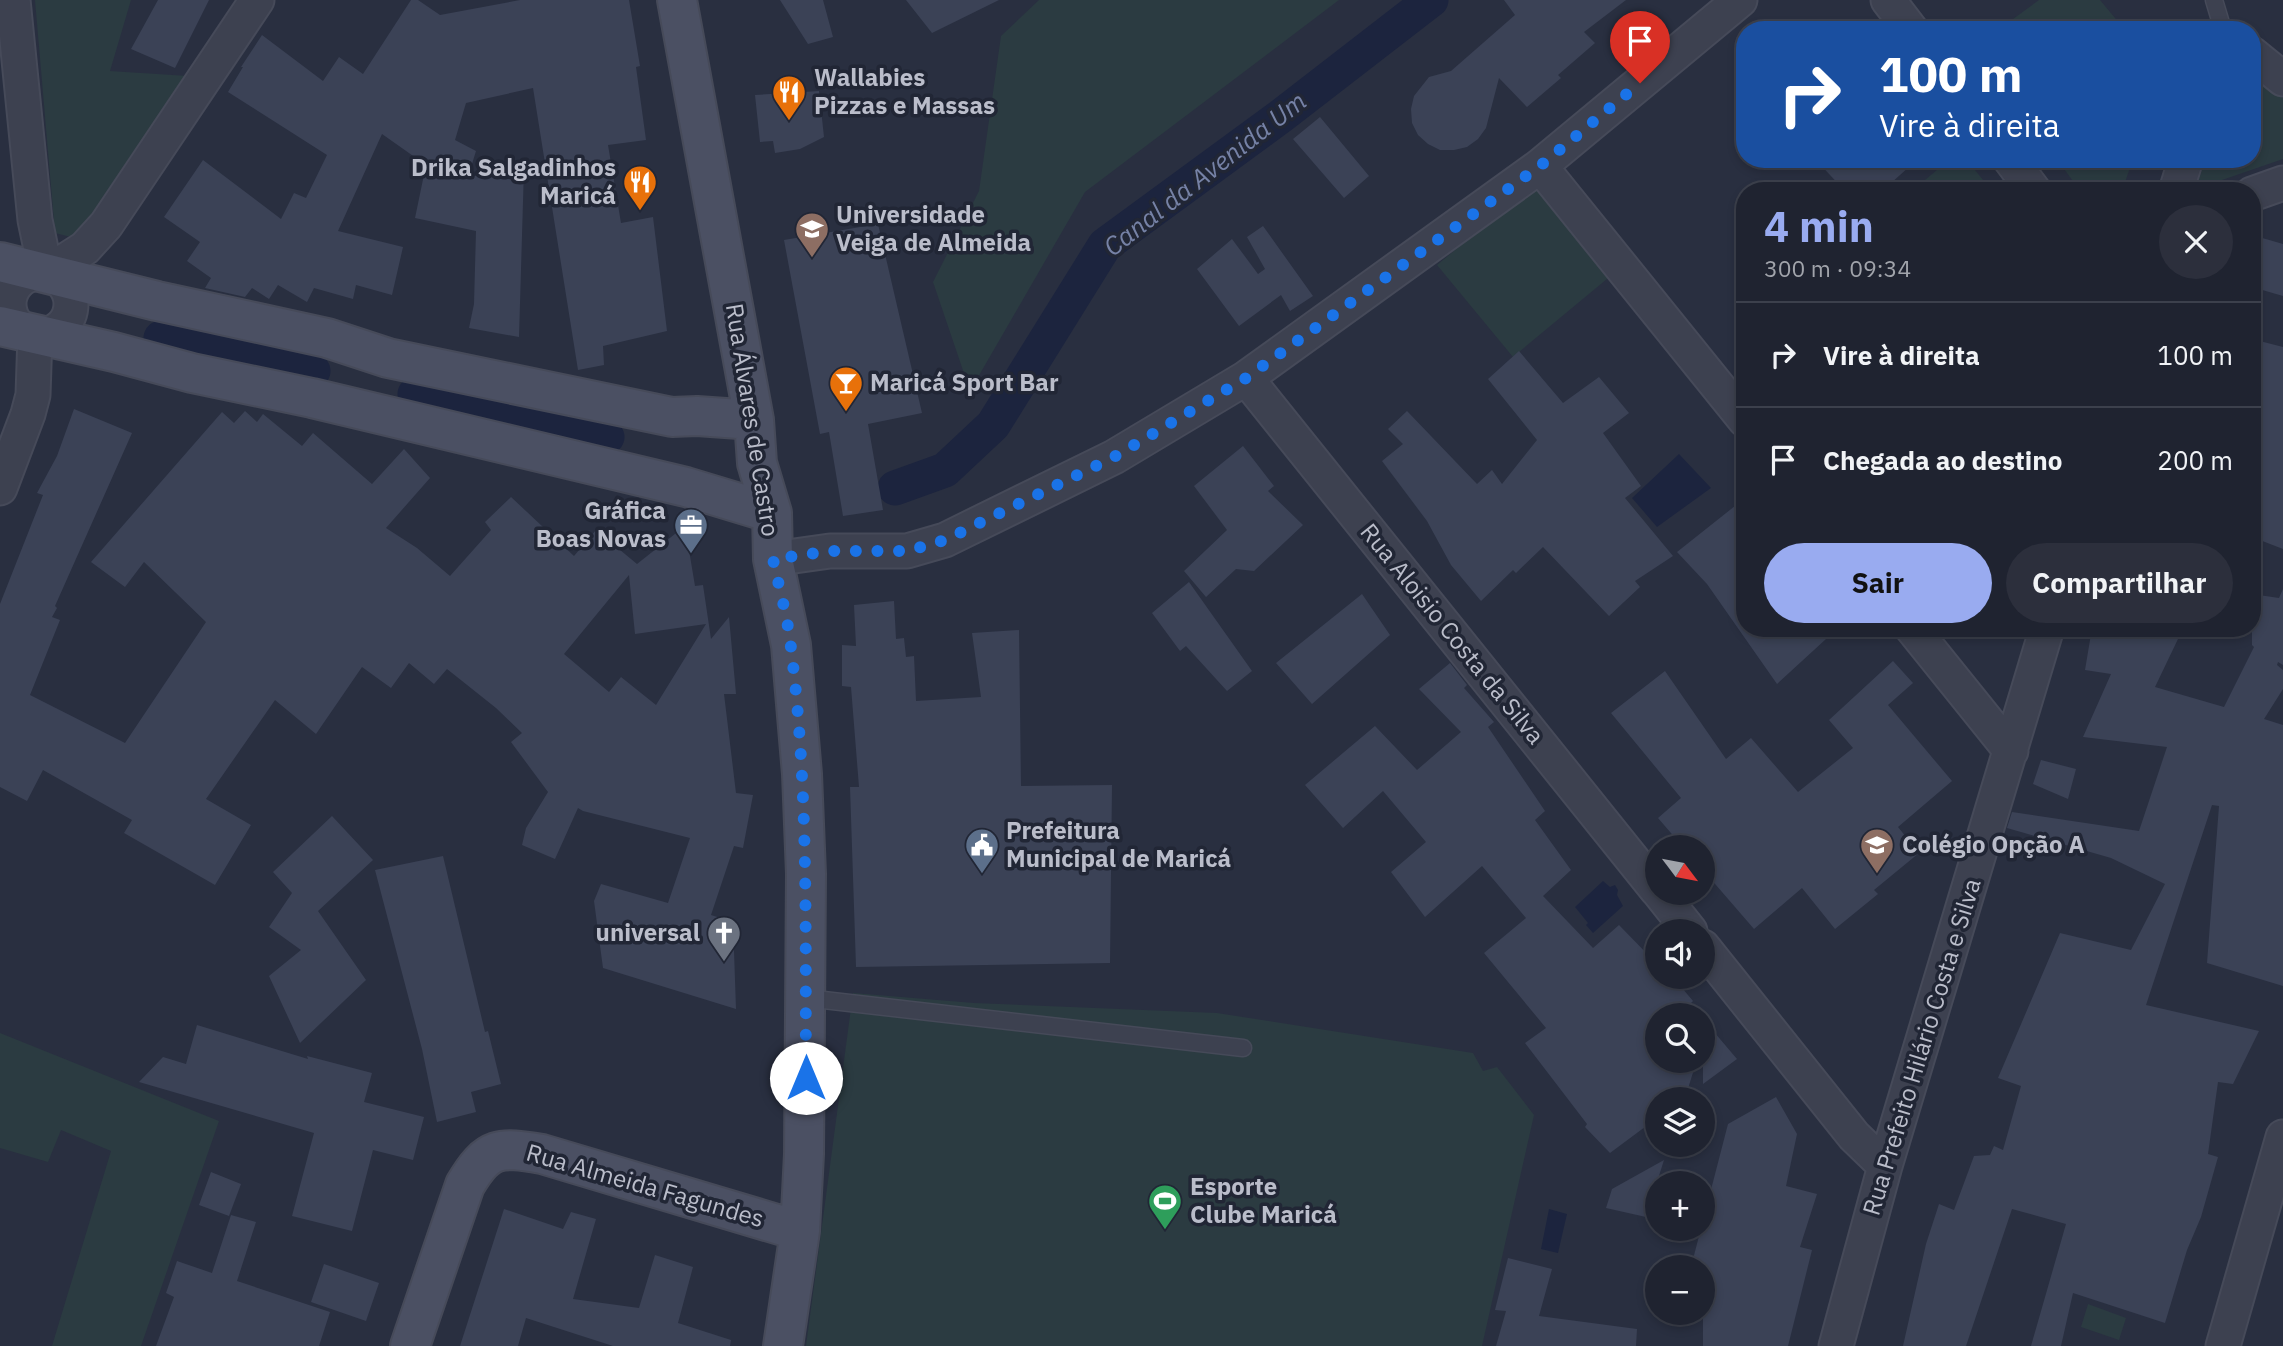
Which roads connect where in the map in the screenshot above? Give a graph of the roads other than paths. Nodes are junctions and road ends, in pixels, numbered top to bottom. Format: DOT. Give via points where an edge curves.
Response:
graph roads {
  1 [pos="13,0"];
  2 [pos="257,0"];
  3 [pos="677,0"];
  4 [pos="1740,0"];
  5 [pos="1888,0"];
  6 [pos="2214,0"];
  7 [pos="1904,21"];
  8 [pos="2220,21"];
  9 [pos="2261,61"];
  10 [pos="2283,79"];
  11 [pos="1540,166"];
  12 [pos="2283,183"];
  13 [pos="2261,191"];
  14 [pos="0,262"];
  15 [pos="46,273"];
  16 [pos="18,331"];
  17 [pos="1246,378"];
  18 [pos="1736,410"];
  19 [pos="754,420"];
  20 [pos="0,488"];
  21 [pos="772,513"];
  22 [pos="773,559"];
  23 [pos="1919,637"];
  24 [pos="2044,637"];
  25 [pos="2011,751"];
  26 [pos="1645,875"];
  27 [pos="1669,905"];
  28 [pos="1680,919"];
  29 [pos="1715,962"];
  30 [pos="806,998"];
  31 [pos="1243,1048"];
  32 [pos="2283,1137"];
  33 [pos="1885,1166"];
  34 [pos="800,1231"];
  35 [pos="410,1346"];
  36 [pos="783,1346"];
  37 [pos="1836,1346"];
  38 [pos="2223,1346"];
  1 -- 15 [label="street" via="35,220"];
  2 -- 15 [label="street" via="106,225 85,248"];
  3 -- 19 [label="street, Rua Álvares de Castro"];
  4 -- 11 [label="street"];
  5 -- 7 [label="street"];
  6 -- 8 [label="lane"];
  9 -- 10 [label="street"];
  11 -- 17 [label="street"];
  11 -- 18 [label="street"];
  12 -- 13 [label="street"];
  14 -- 15 [label="street"];
  15 -- 16 [label="street" via="27,275 13,289 9,308"];
  15 -- 16 [label="street" via="63,282 71,309 54,332"];
  15 -- 19 [label="street" via="327,338 388,358 672,417"];
  16 -- 20 [label="street" via="33,395"];
  16 -- 21 [label="street" via="687,487"];
  17 -- 22 [label="street" via="1114,457 945,540 907,551 830,551"];
  17 -- 26 [label="street, Rua Aloisio Costa da Silva"];
  19 -- 21 [label="street, Rua Álvares de Castro" via="757,463"];
  21 -- 22 [label="street, Rua Álvares de Castro"];
  22 -- 30 [label="street, Rua Álvares de Castro" via="791,645 802,774"];
  23 -- 25 [label="street"];
  24 -- 25 [label="street, Rua Prefeito Hilário Costa e Silva"];
  25 -- 33 [label="street, Rua Prefeito Hilário Costa e Silva"];
  27 -- 28 [label="street, Rua Aloisio Costa da Silva"];
  29 -- 33 [label="street" via="1854,1136"];
  30 -- 31 [label="lane"];
  30 -- 34 [label="street, Rua Álvares de Castro"];
  32 -- 38 [label="street"];
  33 -- 37 [label="street, Rua Prefeito Hilário Costa e Silva"];
  34 -- 35 [label="street, Rua Almeida Fagundes" via="542,1154 499,1151 476,1166 465,1185"];
  34 -- 36 [label="street, Rua Álvares de Castro"];
}
